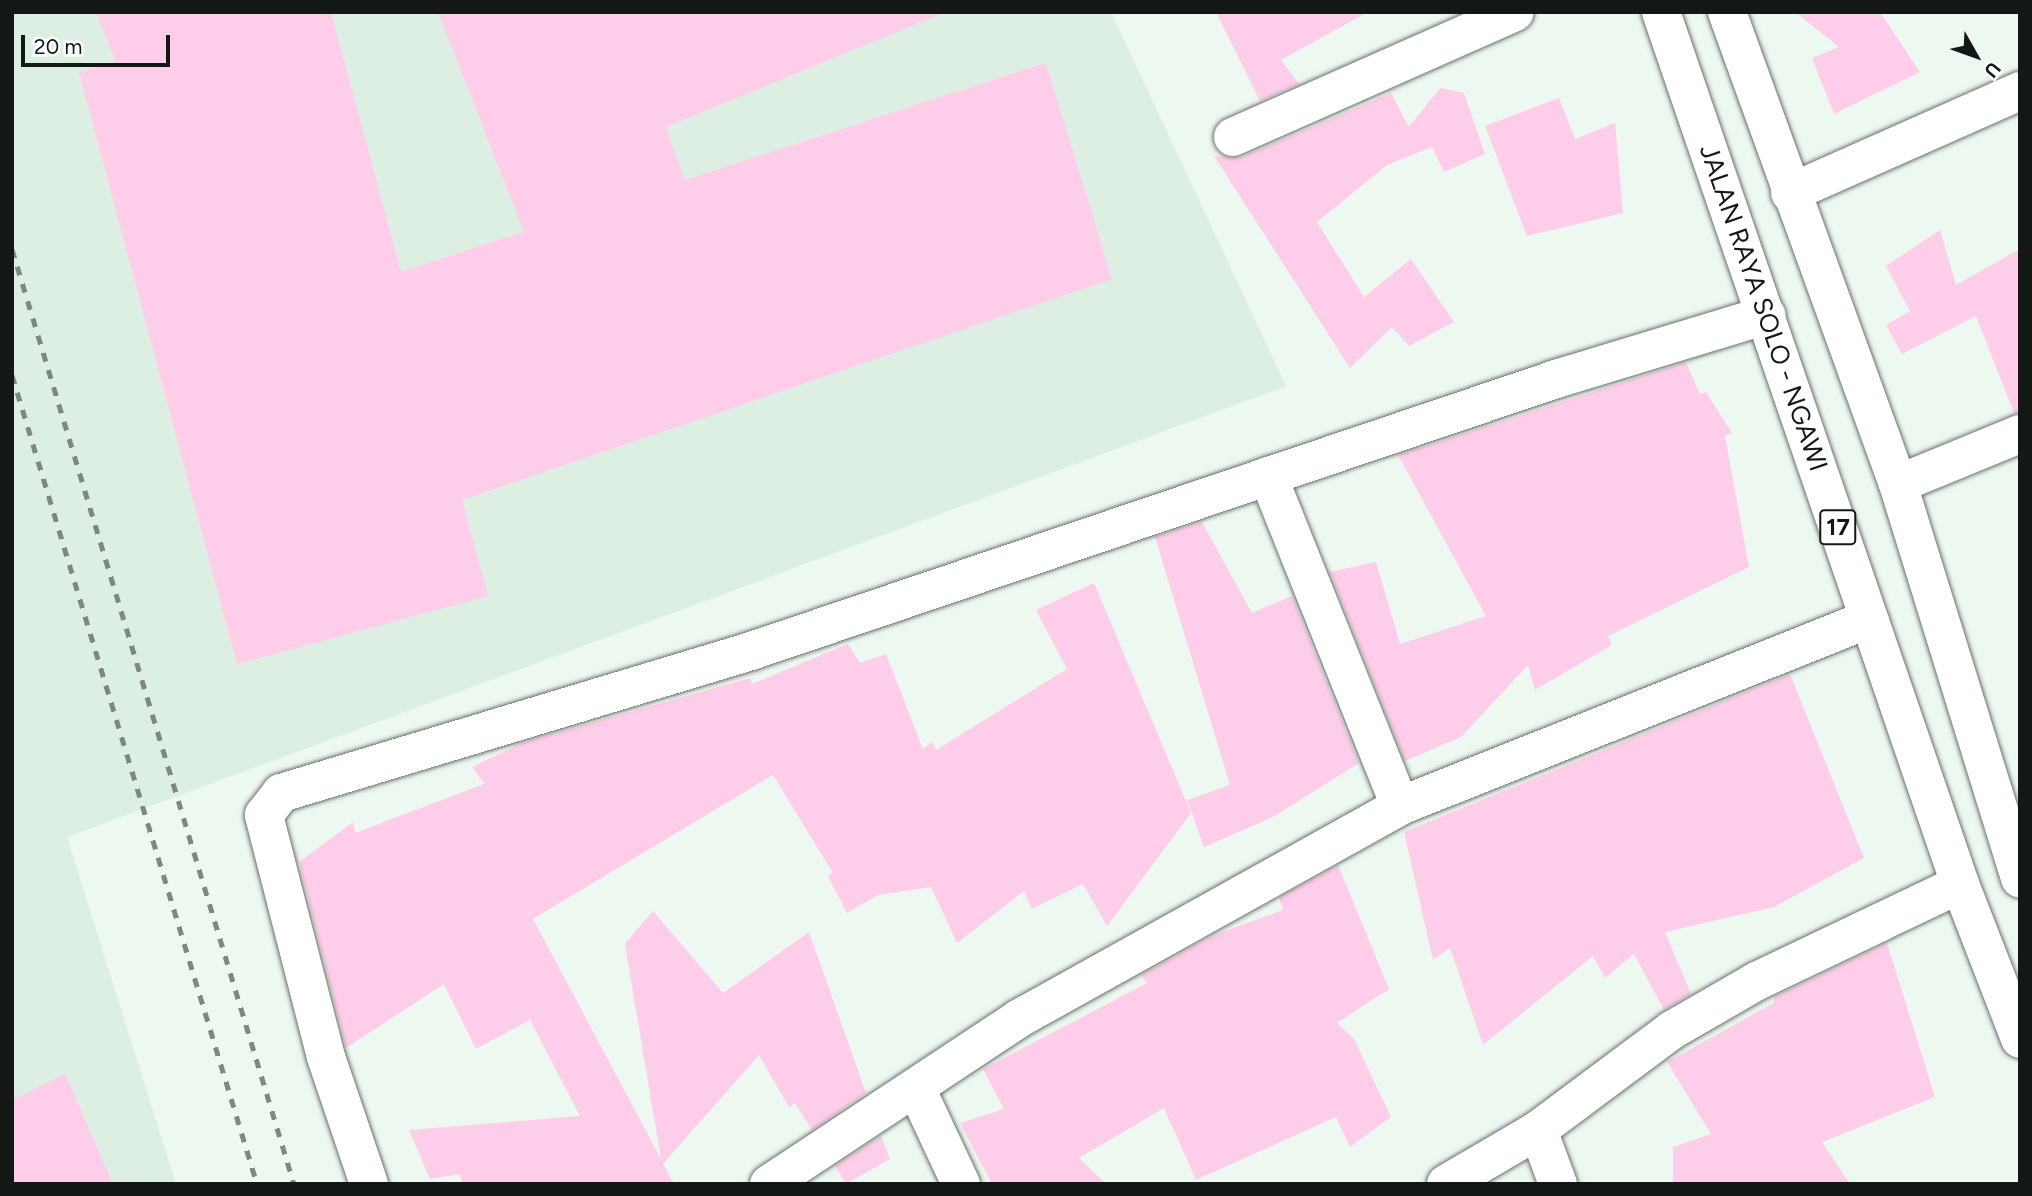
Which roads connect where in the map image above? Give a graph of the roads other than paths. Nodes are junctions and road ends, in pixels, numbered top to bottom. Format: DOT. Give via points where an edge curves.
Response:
graph roads {
  1 [pos="1515,12"];
  2 [pos="1661,12"];
  3 [pos="1727,12"];
  4 [pos="2020,91"];
  5 [pos="1233,137"];
  6 [pos="1790,193"];
  7 [pos="1766,315"];
  8 [pos="2020,434"];
  9 [pos="1268,476"];
  10 [pos="1898,484"];
  11 [pos="1869,619"];
  12 [pos="1400,806"];
  13 [pos="2018,869"];
  14 [pos="1960,884"];
  15 [pos="2020,1039"];
  16 [pos="916,1088"];
  17 [pos="1538,1130"];
  18 [pos="369,1184"];
  19 [pos="769,1184"];
  20 [pos="961,1184"];
  21 [pos="1446,1184"];
  22 [pos="1558,1184"];
  1 -- 5 [label="main road"];
  2 -- 7 [label="main road, JALAN RAYA SOLO - NGAWI / 17"];
  3 -- 6 [label="main road"];
  4 -- 6 [label="main road"];
  6 -- 10 [label="main road"];
  7 -- 9 [label="main road"];
  7 -- 11 [label="main road, JALAN RAYA SOLO - NGAWI / 17"];
  8 -- 10 [label="main road"];
  9 -- 12 [label="main road"];
  9 -- 18 [label="main road" via="754,650 281,793 264,815 326,1057"];
  10 -- 13 [label="main road"];
  11 -- 12 [label="main road"];
  11 -- 14 [label="main road, JALAN RAYA SOLO - NGAWI / 17"];
  12 -- 16 [label="main road" via="1119,960"];
  14 -- 15 [label="main road, JALAN RAYA SOLO - NGAWI / 17"];
  14 -- 17 [label="main road" via="1682,1024"];
  16 -- 19 [label="main road"];
  16 -- 20 [label="main road"];
  17 -- 21 [label="main road"];
  17 -- 22 [label="main road"];
}
